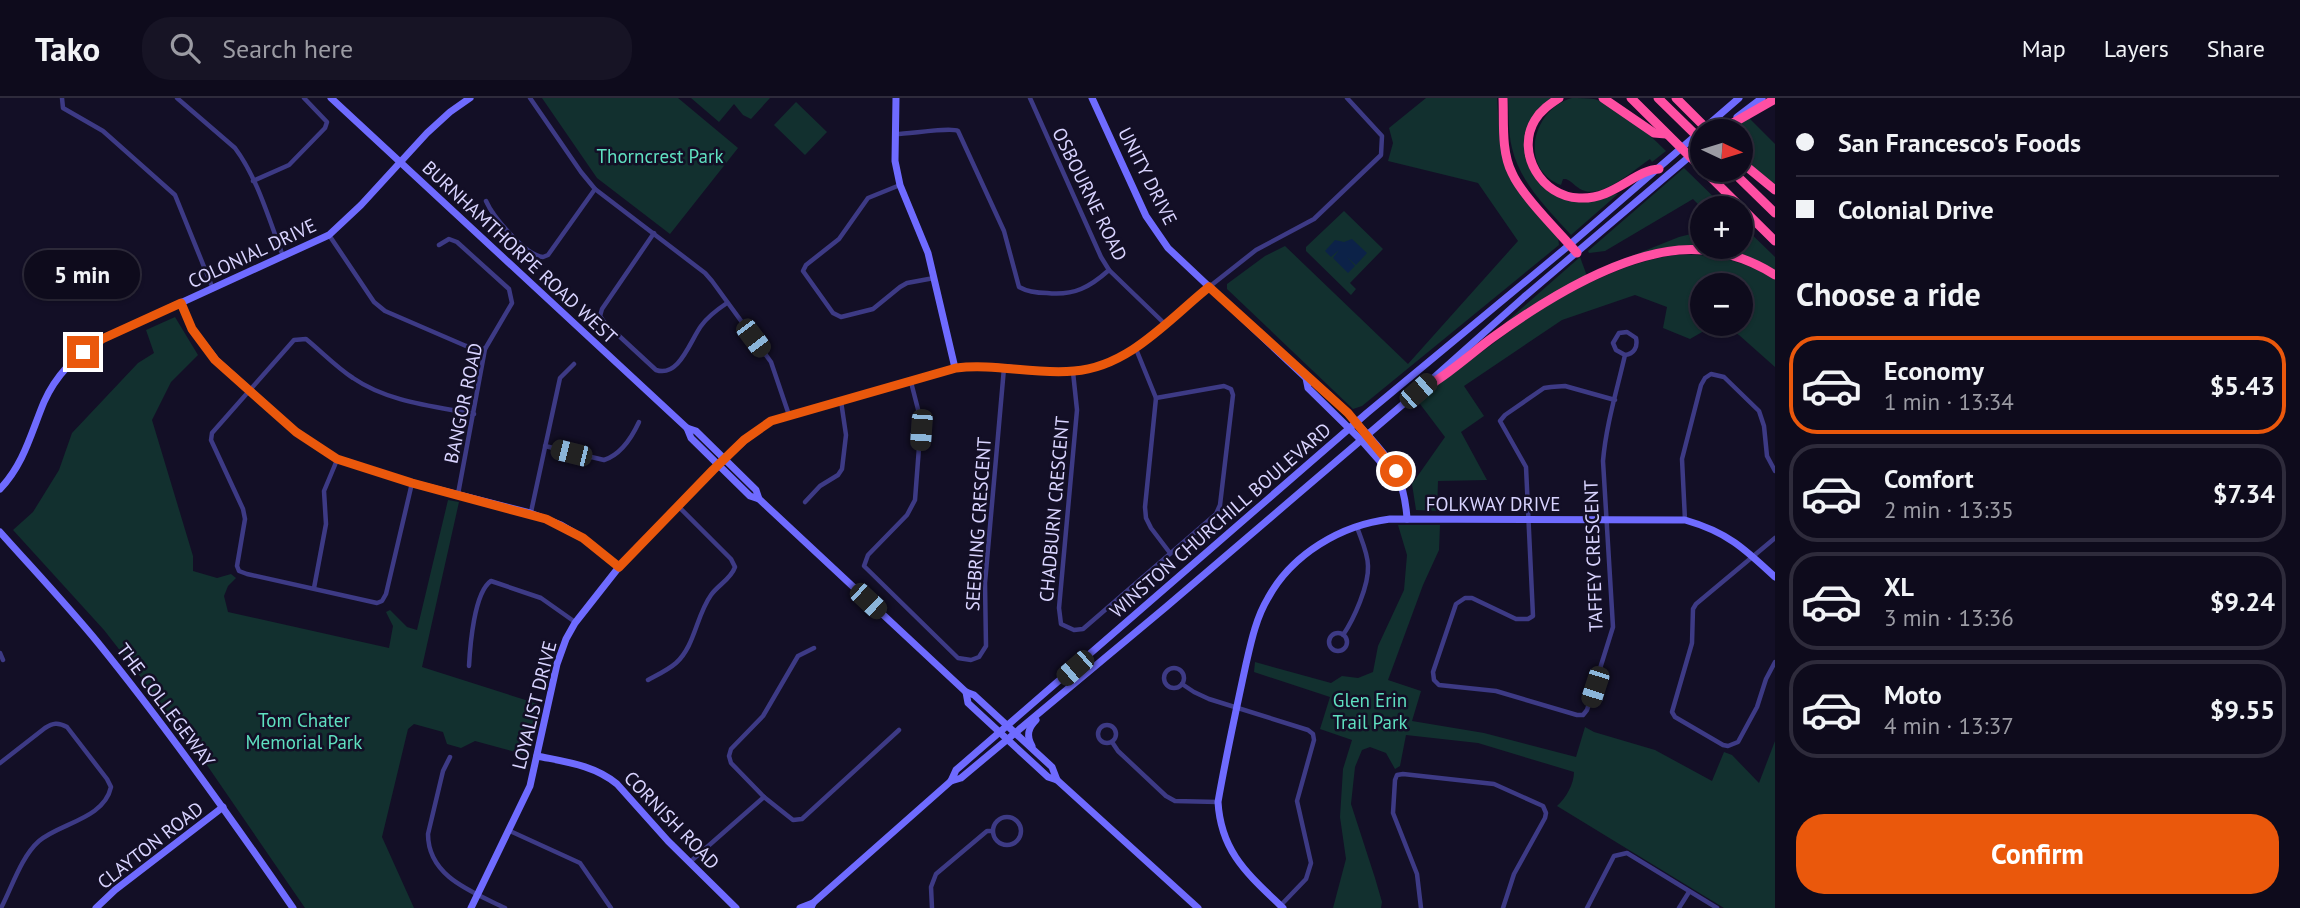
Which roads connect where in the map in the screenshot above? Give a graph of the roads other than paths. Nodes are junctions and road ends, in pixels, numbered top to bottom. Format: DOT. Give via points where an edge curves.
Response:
graph roads {
  1 [pos="62,98"];
  2 [pos="177,98"];
  3 [pos="304,98"];
  4 [pos="331,98"];
  5 [pos="470,98"];
  6 [pos="530,98"];
  7 [pos="896,98"];
  8 [pos="1030,98"];
  9 [pos="1092,98"];
  10 [pos="1347,98"];
  11 [pos="1503,98"];
  12 [pos="1559,98"];
  13 [pos="1604,98"];
  14 [pos="1631,98"];
  15 [pos="1658,98"];
  16 [pos="1676,98"];
  17 [pos="1739,98"];
  18 [pos="1775,99"];
  19 [pos="1762,100"];
  20 [pos="1697,119"];
  21 [pos="1736,119"];
  22 [pos="1690,131"];
  23 [pos="896,134"];
  24 [pos="1666,134"];
  25 [pos="1690,155"];
  26 [pos="401,162"];
  27 [pos="1658,169"];
  28 [pos="1754,173"];
  29 [pos="254,181"];
  30 [pos="1743,182"];
  31 [pos="900,185"];
  32 [pos="595,189"];
  33 [pos="1775,190"];
  34 [pos="486,201"];
  35 [pos="1775,213"];
  36 [pos="654,233"];
  37 [pos="329,235"];
  38 [pos="1775,241"];
  39 [pos="1570,244"];
  40 [pos="439,245"];
  41 [pos="1577,253"];
  42 [pos="283,257"];
  43 [pos="1109,270"];
  44 [pos="1775,275"];
  45 [pos="934,278"];
  46 [pos="1209,287"];
  47 [pos="213,289"];
  48 [pos="181,303"];
  49 [pos="727,303"];
  50 [pos="1165,324"];
  51 [pos="1136,348"];
  52 [pos="485,349"];
  53 [pos="1625,355"];
  54 [pos="574,364"];
  55 [pos="956,368"];
  56 [pos="1004,368"];
  57 [pos="1073,372"];
  58 [pos="911,381"];
  59 [pos="250,388"];
  60 [pos="1418,391"];
  61 [pos="1156,398"];
  62 [pos="1615,400"];
  63 [pos="841,401"];
  64 [pos="474,414"];
  65 [pos="789,415"];
  66 [pos="639,422"];
  67 [pos="1353,426"];
  68 [pos="1364,438"];
  69 [pos="545,446"];
  70 [pos="337,459"];
  71 [pos="721,462"];
  72 [pos="1775,471"];
  73 [pos="412,483"];
  74 [pos="0,489"];
  75 [pos="458,494"];
  76 [pos="805,502"];
  77 [pos="677,505"];
  78 [pos="530,513"];
  79 [pos="1407,519"];
  80 [pos="1528,520"];
  81 [pos="1606,520"];
  82 [pos="1685,520"];
  83 [pos="1356,525"];
  84 [pos="0,532"];
  85 [pos="1775,538"];
  86 [pos="1170,554"];
  87 [pos="1752,556"];
  88 [pos="619,567"];
  89 [pos="1775,577"];
  90 [pos="314,588"];
  91 [pos="575,623"];
  92 [pos="1343,635"];
  93 [pos="814,648"];
  94 [pos="0,653"];
  95 [pos="3,660"];
  96 [pos="1775,662"];
  97 [pos="469,666"];
  98 [pos="648,680"];
  99 [pos="1182,684"];
  100 [pos="966,692"];
  101 [pos="1058,696"];
  102 [pos="1235,707"];
  103 [pos="1007,726"];
  104 [pos="899,730"];
  105 [pos="1000,732"];
  106 [pos="1014,733"];
  107 [pos="1007,739"];
  108 [pos="1112,741"];
  109 [pos="537,756"];
  110 [pos="450,757"];
  111 [pos="0,763"];
  112 [pos="1052,767"];
  113 [pos="951,780"];
  114 [pos="1057,780"];
  115 [pos="764,797"];
  116 [pos="1218,802"];
  117 [pos="223,807"];
  118 [pos="510,831"];
  119 [pos="992,831"];
  120 [pos="690,862"];
  121 [pos="1689,892"];
  122 [pos="478,894"];
  123 [pos="812,906"];
  124 [pos="1282,907"];
  125 [pos="1,908"];
  126 [pos="96,908"];
  127 [pos="293,908"];
  128 [pos="471,908"];
  129 [pos="505,908"];
  130 [pos="611,908"];
  131 [pos="736,908"];
  132 [pos="800,908"];
  133 [pos="932,908"];
  134 [pos="1198,908"];
  135 [pos="1421,908"];
  136 [pos="1503,908"];
  137 [pos="1587,908"];
  138 [pos="1679,908"];
  139 [pos="1717,908"];
  1 -- 47 [label="street" via="63,108 103,131 175,195"];
  2 -- 29 [label="street" via="235,148"];
  3 -- 29 [label="street" via="324,117 325,128 297,159"];
  4 -- 26 [label="street, BURNHAMTHORPE ROAD WEST"];
  5 -- 26 [label="street, COLONIAL DRIVE" via="438,122"];
  6 -- 32 [label="street"];
  7 -- 23 [label="street"];
  8 -- 43 [label="street, OSBOURNE ROAD"];
  9 -- 46 [label="street, UNITY DRIVE" via="1146,216 1168,248"];
  10 -- 46 [label="street" via="1382,136 1381,155 1314,219 1256,250"];
  11 -- 39 [label="highway" via="1511,172"];
  12 -- 27 [label="highway" via="1540,114 1528,136 1533,166 1550,188 1568,197 1591,198"];
  13 -- 24 [label="highway" via="1654,133"];
  14 -- 24 [label="highway"];
  15 -- 22 [label="highway"];
  16 -- 20 [label="highway"];
  17 -- 27 [label="street, WINSTON CHURCHILL BOULEVARD"];
  18 -- 19 [label="highway"];
  19 -- 21 [label="highway"];
  23 -- 31 [label="street"];
  23 -- 43 [label="street" via="958,131 1004,231 1019,287 1063,295 1090,286"];
  24 -- 38 [label="highway"];
  25 -- 41 [label="street, WINSTON CHURCHILL BOULEVARD"];
  26 -- 37 [label="street, COLONIAL DRIVE"];
  26 -- 71 [label="street, BURNHAMTHORPE ROAD WEST" via="687,428 696,431"];
  27 -- 39 [label="street, WINSTON CHURCHILL BOULEVARD"];
  28 -- 33 [label="highway"];
  29 -- 42 [label="street"];
  30 -- 35 [label="highway"];
  31 -- 45 [label="street"];
  31 -- 45 [label="street" via="868,198 839,239 803,271 833,313 841,317 867,312 907,283"];
  32 -- 34 [label="street" via="543,257 532,254 492,214"];
  32 -- 36 [label="street"];
  36 -- 49 [label="street" via="705,272"];
  36 -- 49 [label="street" via="602,309 604,322 663,373 682,356 706,319"];
  37 -- 42 [label="street, COLONIAL DRIVE"];
  37 -- 52 [label="street" via="374,302 385,311 466,346"];
  39 -- 41 [label="highway"];
  39 -- 67 [label="street, WINSTON CHURCHILL BOULEVARD"];
  40 -- 52 [label="street, BANGOR ROAD" via="449,239 457,242 509,289 512,303"];
  41 -- 60 [label="street, WINSTON CHURCHILL BOULEVARD"];
  42 -- 47 [label="street, COLONIAL DRIVE"];
  43 -- 50 [label="street, OSBOURNE ROAD"];
  44 -- 60 [label="highway" via="1718,252 1679,250 1639,260 1541,304"];
  45 -- 55 [label="street"];
  46 -- 50 [label="street, LOYALIST DRIVE"];
  46 -- 67 [label="street, UNITY DRIVE" via="1306,378 1315,381"];
  47 -- 48 [label="street, COLONIAL DRIVE"];
  48 -- 59 [label="street" via="215,360"];
  48 -- 74 [label="street, COLONIAL DRIVE" via="102,339 72,361 52,386 22,459"];
  49 -- 65 [label="street" via="771,362"];
  50 -- 51 [label="street, LOYALIST DRIVE"];
  51 -- 57 [label="street, LOYALIST DRIVE"];
  51 -- 61 [label="street"];
  52 -- 64 [label="street, BANGOR ROAD"];
  53 -- 53 [label="street, TAFFEY CRESCENT" via="1637,346 1636,338 1627,332 1619,333 1614,343"];
  53 -- 62 [label="street, TAFFEY CRESCENT"];
  54 -- 69 [label="street" via="560,378"];
  55 -- 56 [label="street, LOYALIST DRIVE"];
  55 -- 58 [label="street, LOYALIST DRIVE"];
  56 -- 57 [label="street, LOYALIST DRIVE"];
  56 -- 58 [label="street, SEEBRING CRESCENT" via="985,583 986,646 971,660 958,658 864,566 868,555 907,515 915,500 921,421"];
  57 -- 86 [label="street, CHADBURN CRESCENT" via="1077,410 1061,624 1083,629"];
  58 -- 63 [label="street, LOYALIST DRIVE"];
  59 -- 64 [label="street" via="301,338 375,391"];
  59 -- 70 [label="street" via="296,432"];
  59 -- 90 [label="street" via="211,440 243,509 237,566 247,574"];
  60 -- 68 [label="street, WINSTON CHURCHILL BOULEVARD"];
  61 -- 86 [label="street" via="1146,519"];
  61 -- 86 [label="street, CHADBURN CRESCENT" via="1224,386 1233,395 1220,505 1216,514"];
  62 -- 80 [label="street" via="1565,386 1544,388 1500,421 1526,467"];
  62 -- 81 [label="street, TAFFEY CRESCENT" via="1603,461"];
  63 -- 65 [label="street, LOYALIST DRIVE"];
  63 -- 76 [label="street" via="846,435 842,469"];
  64 -- 75 [label="street, BANGOR ROAD"];
  65 -- 71 [label="street, LOYALIST DRIVE" via="763,426"];
  66 -- 69 [label="street" via="633,436 612,458"];
  67 -- 68 [label="street, UNITY DRIVE"];
  67 -- 103 [label="street, WINSTON CHURCHILL BOULEVARD"];
  68 -- 79 [label="street, UNITY DRIVE" via="1396,471"];
  68 -- 101 [label="street, WINSTON CHURCHILL BOULEVARD"];
  69 -- 78 [label="street"];
  70 -- 73 [label="street"];
  70 -- 90 [label="street" via="324,491 326,524"];
  71 -- 77 [label="street, LOYALIST DRIVE"];
  71 -- 100 [label="street, BURNHAMTHORPE ROAD WEST"];
  72 -- 82 [label="street" via="1767,456 1759,411 1724,377 1711,374 1701,385 1682,459"];
  73 -- 75 [label="street"];
  73 -- 90 [label="street" via="382,601"];
  75 -- 78 [label="street"];
  77 -- 88 [label="street, LOYALIST DRIVE"];
  77 -- 98 [label="street" via="735,566 704,606 683,654"];
  78 -- 88 [label="street" via="583,538"];
  79 -- 80 [label="street, FOLKWAY DRIVE"];
  79 -- 83 [label="street, FOLKWAY DRIVE"];
  80 -- 81 [label="street, FOLKWAY DRIVE"];
  80 -- 81 [label="street, TAFFEY CRESCENT" via="1533,616 1516,619 1465,598 1456,604 1434,680 1439,685 1503,693 1577,715 1587,710 1613,630"];
  81 -- 82 [label="street, FOLKWAY DRIVE"];
  82 -- 87 [label="street, FOLKWAY DRIVE" via="1721,533"];
  83 -- 92 [label="street" via="1367,556 1368,578"];
  83 -- 102 [label="street, FOLKWAY DRIVE" via="1321,543 1295,564 1269,596 1250,645"];
  84 -- 117 [label="street, THE COLLEGEWAY" via="98,642"];
  85 -- 87 [label="street"];
  87 -- 89 [label="street, FOLKWAY DRIVE"];
  87 -- 96 [label="street" via="1693,609 1692,643 1672,712 1723,745 1734,745 1753,715"];
  88 -- 91 [label="street, LOYALIST DRIVE"];
  91 -- 97 [label="street" via="541,598 491,582 482,591"];
  91 -- 109 [label="street, LOYALIST DRIVE" via="557,664"];
  92 -- 92 [label="street" via="1346,648 1332,650 1329,639"];
  93 -- 115 [label="street" via="798,656 763,716 731,749 730,763"];
  94 -- 95 [label="street"];
  99 -- 99 [label="street" via="1181,672 1167,672 1168,686"];
  99 -- 102 [label="street"];
  100 -- 103 [label="street, BURNHAMTHORPE ROAD WEST"];
  100 -- 105 [label="street, BURNHAMTHORPE ROAD WEST" via="968,703"];
  101 -- 106 [label="street, WINSTON CHURCHILL BOULEVARD"];
  101 -- 112 [label="street" via="1059,701 1031,725 1028,735"];
  102 -- 116 [label="street, FOLKWAY DRIVE"];
  102 -- 124 [label="street" via="1313,734 1297,801 1311,863 1306,878"];
  103 -- 105 [label="street, WINSTON CHURCHILL BOULEVARD"];
  103 -- 106 [label="street, BURNHAMTHORPE ROAD WEST"];
  104 -- 115 [label="street" via="802,819 793,820"];
  105 -- 107 [label="street, BURNHAMTHORPE ROAD WEST"];
  105 -- 113 [label="street, WINSTON CHURCHILL BOULEVARD" via="956,770"];
  106 -- 107 [label="street, WINSTON CHURCHILL BOULEVARD"];
  106 -- 112 [label="street, BURNHAMTHORPE ROAD WEST"];
  107 -- 113 [label="street, WINSTON CHURCHILL BOULEVARD" via="961,778"];
  107 -- 114 [label="street, BURNHAMTHORPE ROAD WEST"];
  108 -- 108 [label="street" via="1115,728 1104,725 1099,738"];
  108 -- 116 [label="street" via="1166,796 1175,801"];
  109 -- 118 [label="street, LOYALIST DRIVE" via="530,786"];
  109 -- 120 [label="street, CORNISH ROAD" via="608,776"];
  110 -- 122 [label="street" via="428,843 444,875"];
  111 -- 125 [label="street" via="53,723 60,724 111,787 105,801 89,814 35,845"];
  112 -- 114 [label="street, BURNHAMTHORPE ROAD WEST"];
  113 -- 123 [label="street, WINSTON CHURCHILL BOULEVARD"];
  114 -- 134 [label="street, BURNHAMTHORPE ROAD WEST"];
  115 -- 120 [label="street"];
  116 -- 124 [label="street, FOLKWAY DRIVE" via="1229,849"];
  117 -- 126 [label="street, CLAYTON ROAD"];
  117 -- 127 [label="street, THE COLLEGEWAY"];
  118 -- 122 [label="street, LOYALIST DRIVE"];
  118 -- 130 [label="street" via="580,863"];
  119 -- 119 [label="street" via="998,842 1007,845 1018,839 1021,831 1015,819 1007,816 998,819"];
  119 -- 133 [label="street" via="936,874"];
  120 -- 131 [label="street, CORNISH ROAD"];
  121 -- 137 [label="street" via="1620,853 1614,856"];
  121 -- 138 [label="street"];
  121 -- 139 [label="street"];
  122 -- 128 [label="street, LOYALIST DRIVE"];
  122 -- 129 [label="street"];
  123 -- 132 [label="street, WINSTON CHURCHILL BOULEVARD"];
  135 -- 136 [label="street" via="1417,874 1393,813 1395,780 1403,774 1494,784 1543,806 1545,818 1514,874"];
}
